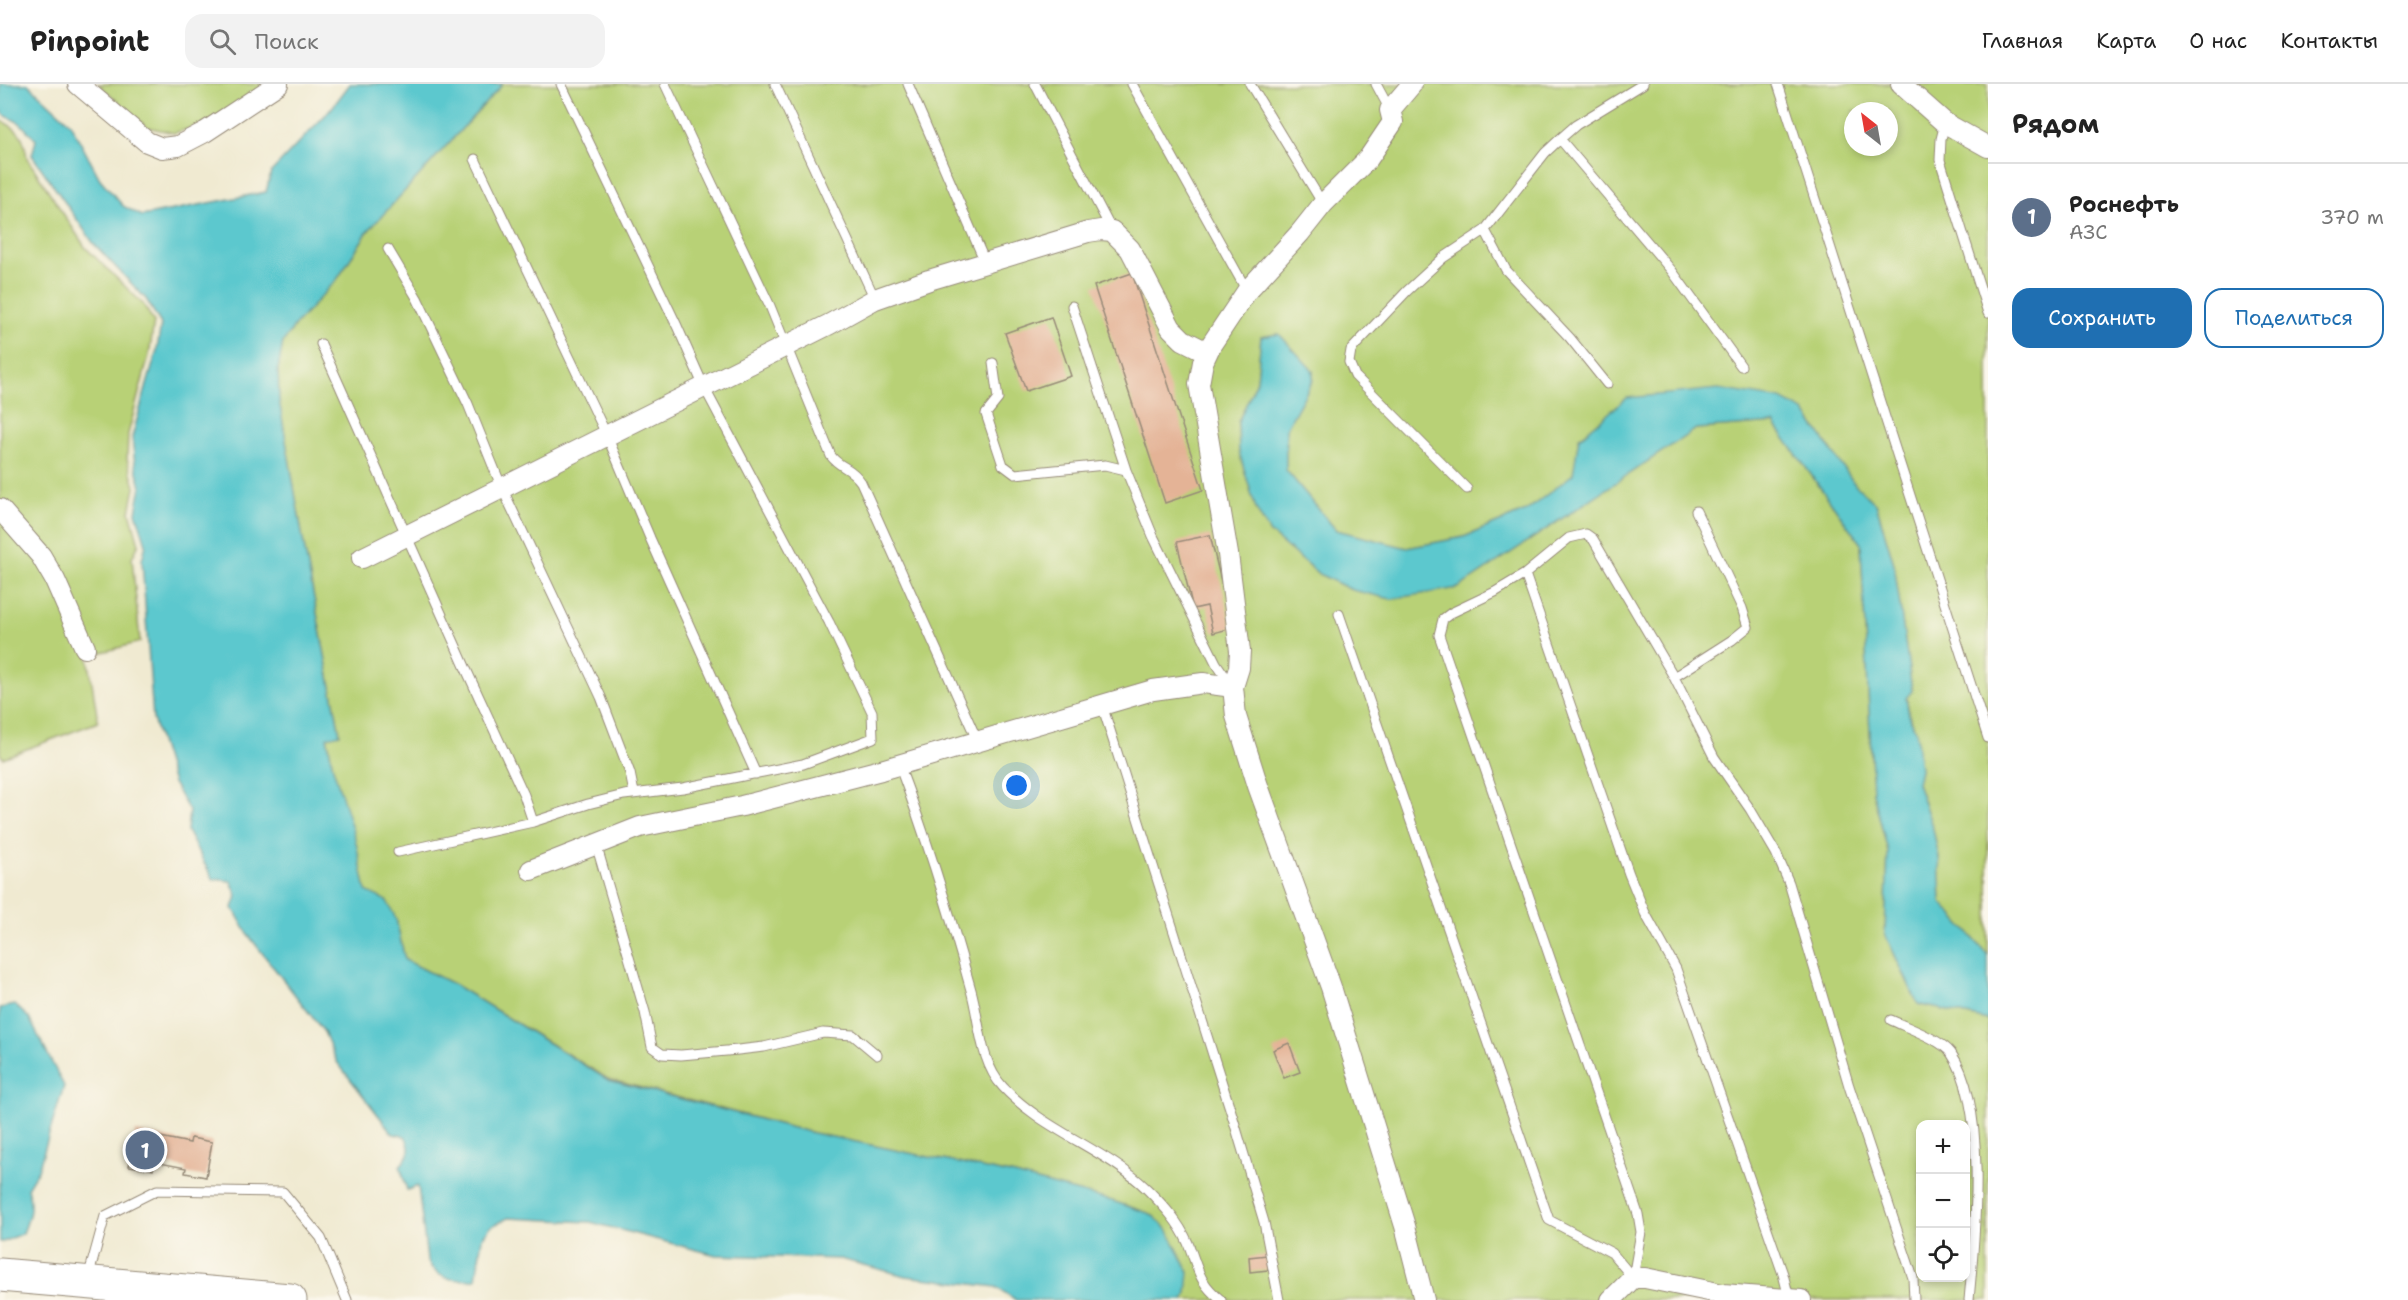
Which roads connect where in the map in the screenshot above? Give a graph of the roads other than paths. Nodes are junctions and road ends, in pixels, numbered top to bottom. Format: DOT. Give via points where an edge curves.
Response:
graph roads {
  1 [pos="78,84"];
  2 [pos="278,84"];
  3 [pos="561,84"];
  4 [pos="665,84"];
  5 [pos="775,84"];
  6 [pos="908,84"];
  7 [pos="1035,84"];
  8 [pos="1132,84"];
  9 [pos="1251,84"];
  10 [pos="1376,84"];
  11 [pos="1412,84"];
  12 [pos="1642,84"];
  13 [pos="1778,84"];
  14 [pos="1901,84"];
  15 [pos="1390,110"];
  16 [pos="1945,123"];
  17 [pos="1560,139"];
  18 [pos="1988,147"];
  19 [pos="475,159"];
  20 [pos="1323,204"];
  21 [pos="1485,230"];
  22 [pos="1112,231"];
  23 [pos="388,249"];
  24 [pos="985,262"];
  25 [pos="1247,291"];
  26 [pos="875,299"];
  27 [pos="1072,306"];
  28 [pos="1988,313"];
  29 [pos="321,344"];
  30 [pos="785,347"];
  31 [pos="1207,352"];
  32 [pos="993,363"];
  33 [pos="1741,366"];
  34 [pos="1607,384"];
  35 [pos="704,387"];
  36 [pos="607,436"];
  37 [pos="1126,470"];
  38 [pos="502,488"];
  39 [pos="1467,489"];
  40 [pos="0,509"];
  41 [pos="1696,511"];
  42 [pos="408,536"];
  43 [pos="362,558"];
  44 [pos="1525,574"];
  45 [pos="1339,614"];
  46 [pos="85,648"];
  47 [pos="1674,677"];
  48 [pos="1233,687"];
  49 [pos="1102,705"];
  50 [pos="1988,738"];
  51 [pos="978,742"];
  52 [pos="899,765"];
  53 [pos="756,774"];
  54 [pos="634,794"];
  55 [pos="533,822"];
  56 [pos="596,844"];
  57 [pos="398,852"];
  58 [pos="531,870"];
  59 [pos="1891,1020"];
  60 [pos="877,1055"];
  61 [pos="0,1275"];
  62 [pos="1633,1278"];
  63 [pos="68,1284"];
  64 [pos="1795,1299"];
  65 [pos="290,1300"];
  66 [pos="347,1300"];
  67 [pos="1221,1300"];
  68 [pos="1280,1300"];
  69 [pos="1424,1300"];
  70 [pos="1611,1300"];
  71 [pos="1914,1300"];
  72 [pos="1969,1300"];
  1 -- 2 [label="street" via="147,142 162,148 178,146 205,132"];
  3 -- 35 [label="lane"];
  4 -- 30 [label="lane" via="770,306"];
  5 -- 26 [label="lane"];
  6 -- 24 [label="lane"];
  7 -- 22 [label="lane"];
  8 -- 25 [label="lane"];
  9 -- 20 [label="lane"];
  10 -- 15 [label="lane"];
  11 -- 15 [label="street"];
  12 -- 17 [label="lane"];
  13 -- 50 [label="lane"];
  14 -- 16 [label="street"];
  15 -- 20 [label="street" via="1393,122 1375,149"];
  16 -- 18 [label="street"];
  16 -- 28 [label="lane" via="1940,160"];
  17 -- 21 [label="lane"];
  17 -- 33 [label="lane" via="1672,271"];
  19 -- 36 [label="lane"];
  20 -- 25 [label="street"];
  21 -- 34 [label="lane" via="1506,270"];
  21 -- 39 [label="lane" via="1443,258 1407,291 1354,346 1349,363 1355,376"];
  22 -- 24 [label="street" via="1088,232"];
  22 -- 31 [label="street" via="1130,249 1171,328 1183,340"];
  23 -- 38 [label="lane" via="417,298 468,404"];
  24 -- 26 [label="street"];
  25 -- 31 [label="street"];
  26 -- 30 [label="street"];
  27 -- 37 [label="lane"];
  29 -- 42 [label="lane"];
  30 -- 35 [label="street"];
  30 -- 51 [label="lane" via="831,456 853,471 861,482"];
  31 -- 48 [label="street" via="1199,384 1240,651"];
  32 -- 37 [label="lane" via="998,399 986,414 1003,465 1015,474 1106,465"];
  35 -- 36 [label="street"];
  35 -- 53 [label="lane" via="829,622 872,712 873,738 802,764"];
  36 -- 38 [label="street"];
  36 -- 53 [label="lane"];
  37 -- 48 [label="lane" via="1153,536 1216,663"];
  38 -- 42 [label="street"];
  38 -- 54 [label="lane" via="601,697"];
  40 -- 46 [label="street" via="41,556"];
  41 -- 47 [label="lane" via="1748,627"];
  42 -- 43 [label="street"];
  42 -- 55 [label="lane"];
  44 -- 47 [label="lane" via="1569,538 1586,534 1593,539"];
  44 -- 62 [label="lane" via="1451,613 1443,619 1439,635 1638,1214 1641,1232"];
  44 -- 64 [label="lane" via="1629,874 1676,969"];
  45 -- 62 [label="lane" via="1549,1220 1612,1253"];
  47 -- 71 [label="lane" via="1714,757 1776,853 1789,883 1849,1086 1913,1278"];
  48 -- 49 [label="street" via="1203,683 1163,688"];
  48 -- 69 [label="street" via="1236,717 1331,987"];
  49 -- 51 [label="street"];
  49 -- 68 [label="lane" via="1233,1118 1264,1222"];
  51 -- 52 [label="street"];
  52 -- 56 [label="street" via="742,807 640,827"];
  52 -- 67 [label="lane" via="962,958 990,1072 1040,1120 1112,1161 1145,1188 1176,1222 1188,1243 1198,1275"];
  53 -- 54 [label="lane"];
  54 -- 55 [label="lane"];
  55 -- 57 [label="lane"];
  56 -- 58 [label="street"];
  56 -- 60 [label="lane" via="652,1047 662,1054 681,1055 764,1047 823,1033 853,1035"];
  59 -- 72 [label="lane" via="1949,1051 1962,1070 1974,1110 1978,1204"];
  61 -- 63 [label="highway"];
  62 -- 64 [label="street" via="1723,1294"];
  62 -- 70 [label="street"];
  63 -- 65 [label="highway"];
  63 -- 66 [label="lane" via="105,1216 157,1190 283,1192 321,1238"];
}
